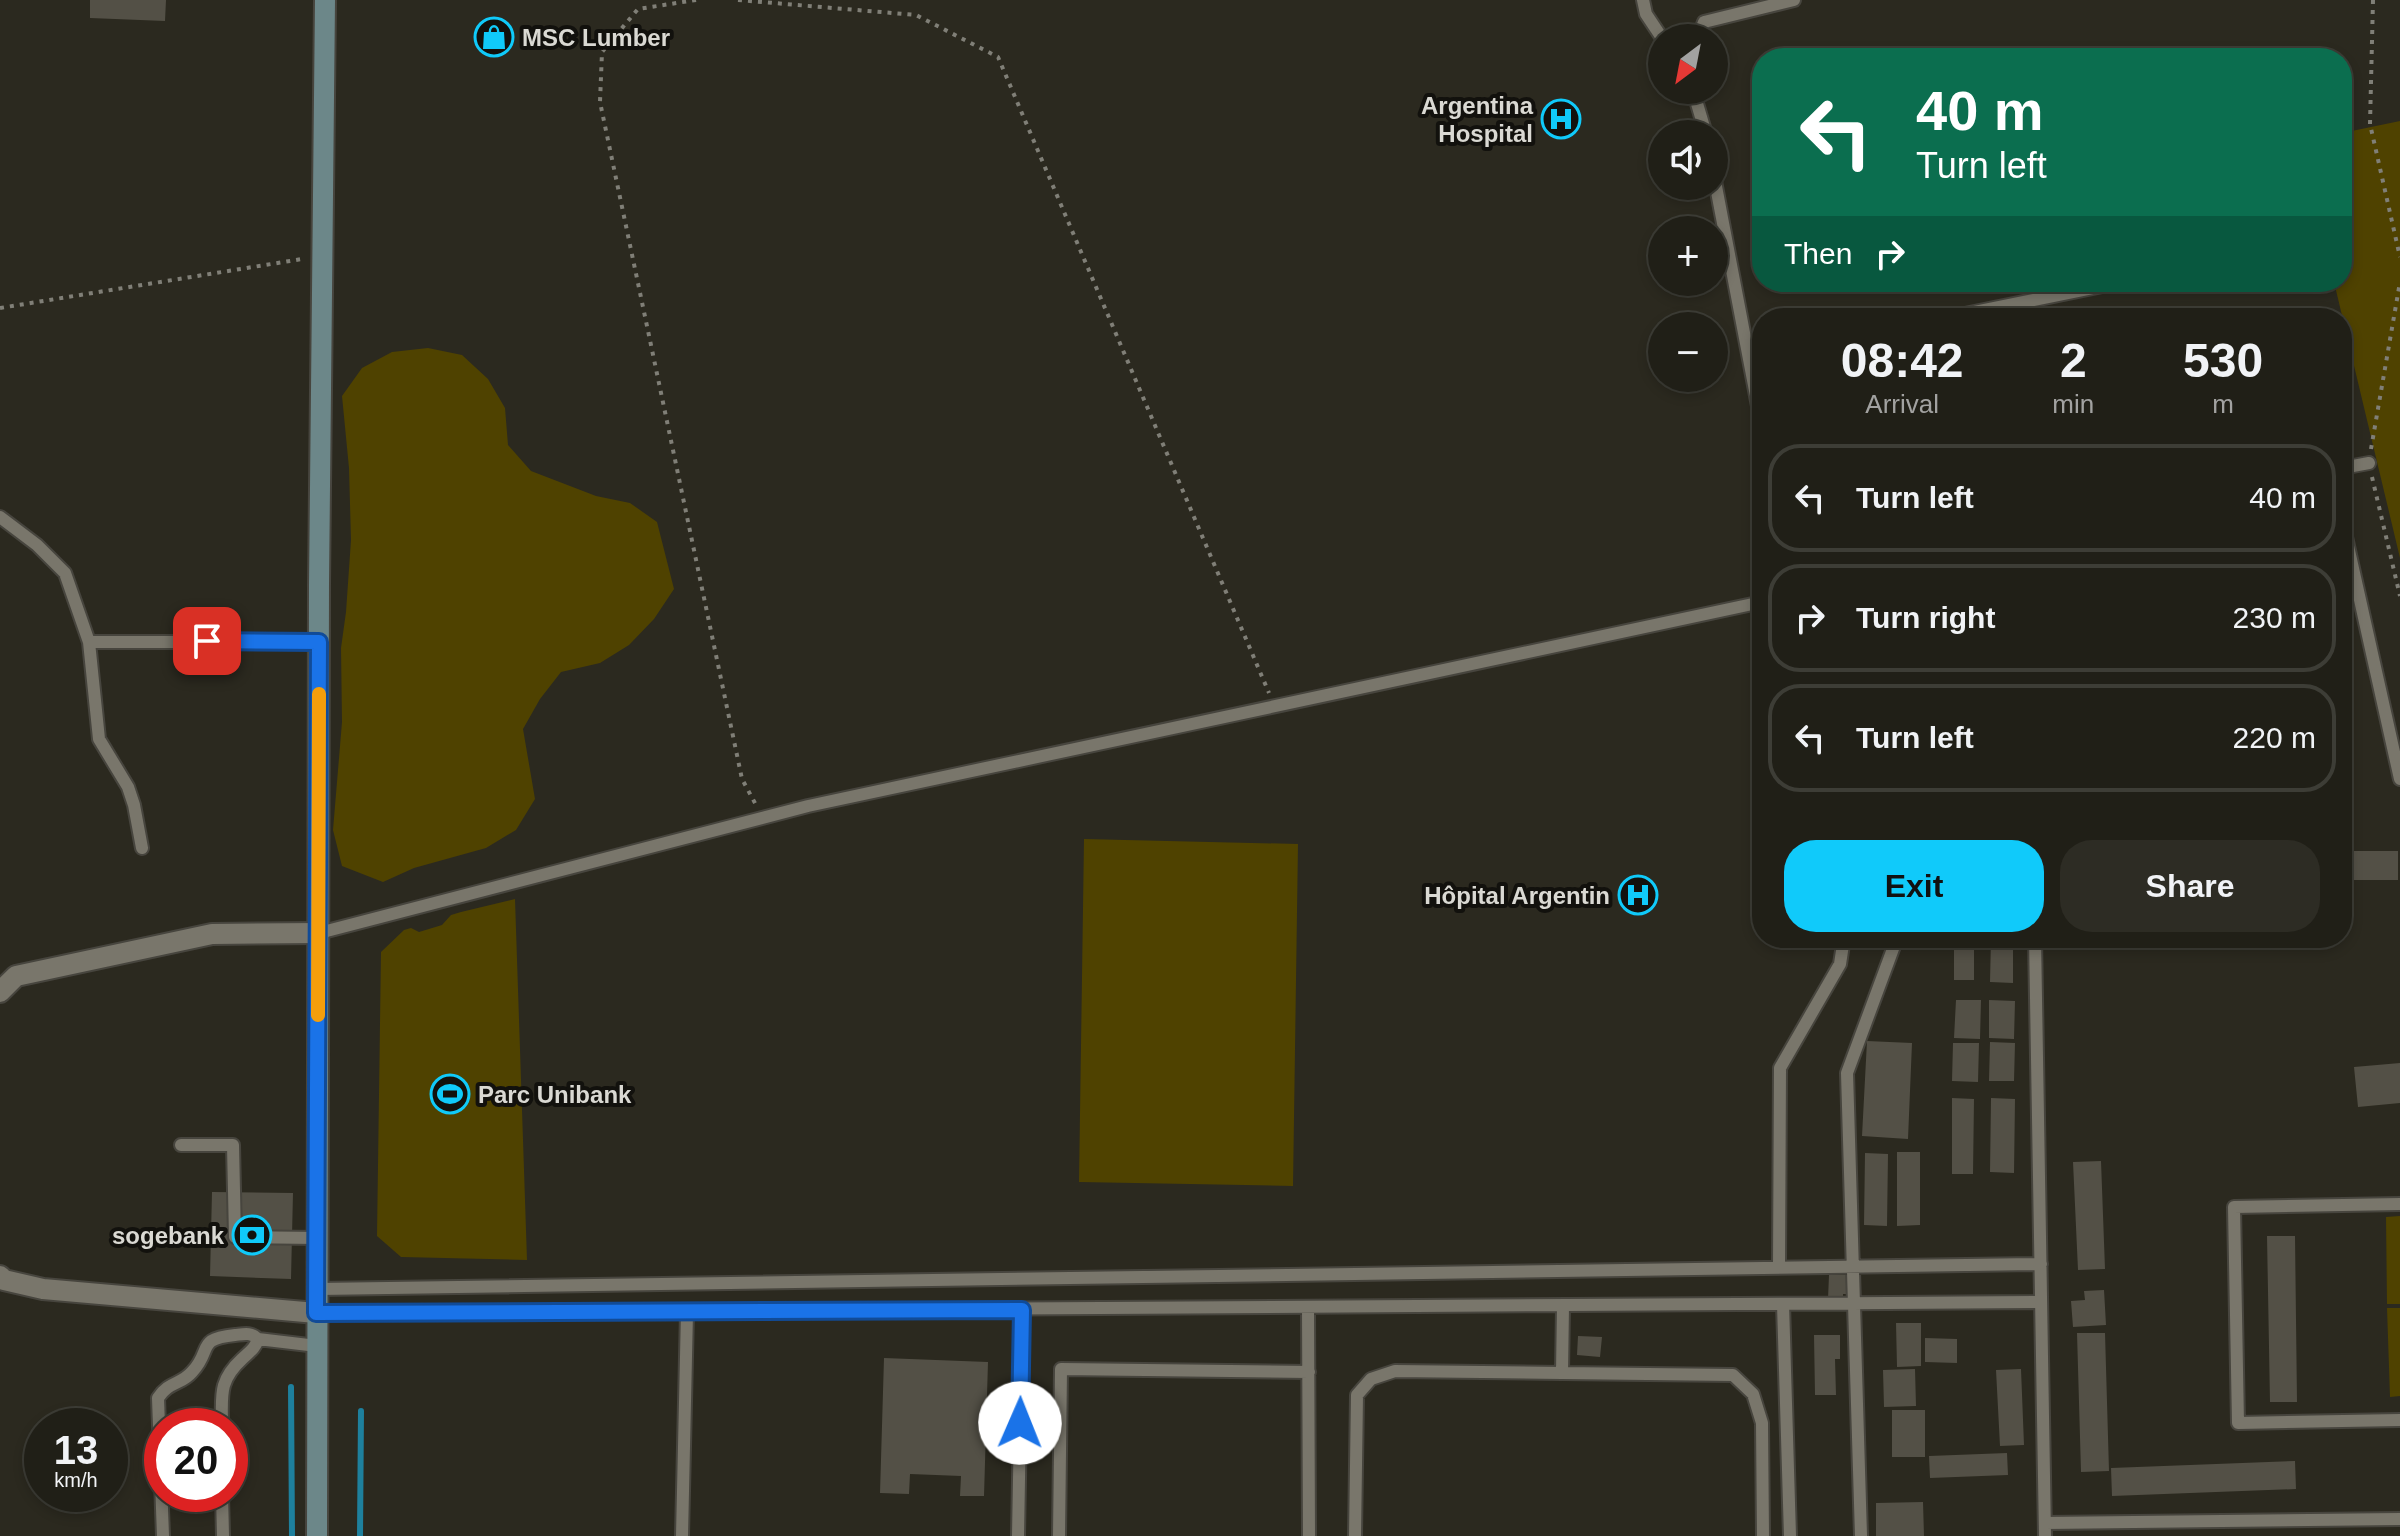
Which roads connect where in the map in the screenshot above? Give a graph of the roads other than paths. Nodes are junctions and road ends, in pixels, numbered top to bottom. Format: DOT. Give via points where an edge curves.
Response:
graph roads {
  1 [pos="325,0"];
  2 [pos="1643,0"];
  3 [pos="1794,0"];
  4 [pos="1653,24"];
  5 [pos="1703,24"];
  6 [pos="1719,200"];
  7 [pos="2073,292"];
  8 [pos="1994,308"];
  9 [pos="1752,375"];
  10 [pos="2369,463"];
  11 [pos="2352,466"];
  12 [pos="0,517"];
  13 [pos="2352,564"];
  14 [pos="1752,604"];
  15 [pos="89,642"];
  16 [pos="319,642"];
  17 [pos="2400,779"];
  18 [pos="142,848"];
  19 [pos="319,933"];
  20 [pos="1842,948"];
  21 [pos="1893,948"];
  22 [pos="2035,948"];
  23 [pos="0,992"];
  24 [pos="181,1145"];
  25 [pos="2400,1204"];
  26 [pos="318,1238"];
  27 [pos="2041,1264"];
  28 [pos="1779,1266"];
  29 [pos="1855,1266"];
  30 [pos="0,1276"];
  31 [pos="318,1289"];
  32 [pos="2041,1302"];
  33 [pos="1783,1304"];
  34 [pos="1854,1304"];
  35 [pos="1563,1306"];
  36 [pos="1308,1308"];
  37 [pos="1022,1310"];
  38 [pos="687,1312"];
  39 [pos="316,1313"];
  40 [pos="258,1339"];
  41 [pos="317,1346"];
  42 [pos="1309,1372"];
  43 [pos="1562,1373"];
  44 [pos="222,1408"];
  45 [pos="2400,1420"];
  46 [pos="222,1512"];
  47 [pos="2400,1519"];
  48 [pos="2045,1529"];
  49 [pos="163,1536"];
  50 [pos="223,1536"];
  51 [pos="317,1536"];
  52 [pos="682,1536"];
  53 [pos="1018,1536"];
  54 [pos="1059,1536"];
  55 [pos="1309,1536"];
  56 [pos="1355,1536"];
  57 [pos="1763,1536"];
  58 [pos="1790,1536"];
  59 [pos="1861,1536"];
  1 -- 16 [label="main road"];
  2 -- 4 [label="lane"];
  3 -- 5 [label="lane"];
  6 -- 9 [label="lane"];
  7 -- 8 [label="lane"];
  10 -- 11 [label="lane"];
  12 -- 15 [label="lane" via="65,573"];
  13 -- 17 [label="lane"];
  14 -- 19 [label="lane" via="763,818"];
  15 -- 16 [label="lane"];
  15 -- 18 [label="lane" via="99,739 128,787"];
  16 -- 19 [label="main road"];
  19 -- 23 [label="street" via="212,934 16,976"];
  19 -- 26 [label="main road"];
  20 -- 28 [label="lane" via="1840,964 1780,1068"];
  21 -- 29 [label="lane" via="1847,1073"];
  22 -- 27 [label="lane"];
  24 -- 26 [label="lane" via="233,1145 235,1237"];
  25 -- 45 [label="lane" via="2234,1207 2238,1423"];
  26 -- 31 [label="main road"];
  27 -- 29 [label="lane"];
  27 -- 32 [label="lane"];
  28 -- 29 [label="lane"];
  28 -- 31 [label="lane"];
  29 -- 34 [label="lane"];
  30 -- 39 [label="street" via="43,1289"];
  31 -- 39 [label="main road"];
  32 -- 34 [label="lane"];
  32 -- 48 [label="lane"];
  33 -- 34 [label="lane"];
  33 -- 35 [label="lane"];
  33 -- 58 [label="lane"];
  34 -- 59 [label="lane"];
  35 -- 36 [label="lane"];
  35 -- 43 [label="lane"];
  36 -- 37 [label="lane"];
  36 -- 42 [label="lane"];
  37 -- 38 [label="lane"];
  37 -- 53 [label="lane"];
  38 -- 39 [label="lane"];
  38 -- 52 [label="lane"];
  39 -- 41 [label="main road"];
  40 -- 41 [label="lane"];
  40 -- 44 [label="lane" via="224,1379"];
  40 -- 49 [label="lane" via="247,1334 214,1338 195,1370 158,1398"];
  41 -- 51 [label="main road"];
  42 -- 54 [label="lane" via="1061,1369"];
  42 -- 55 [label="lane"];
  43 -- 56 [label="lane" via="1395,1371 1371,1379 1357,1395"];
  43 -- 57 [label="lane" via="1733,1375 1753,1394 1762,1423"];
  46 -- 50 [label="lane"];
  47 -- 48 [label="lane"];
}
